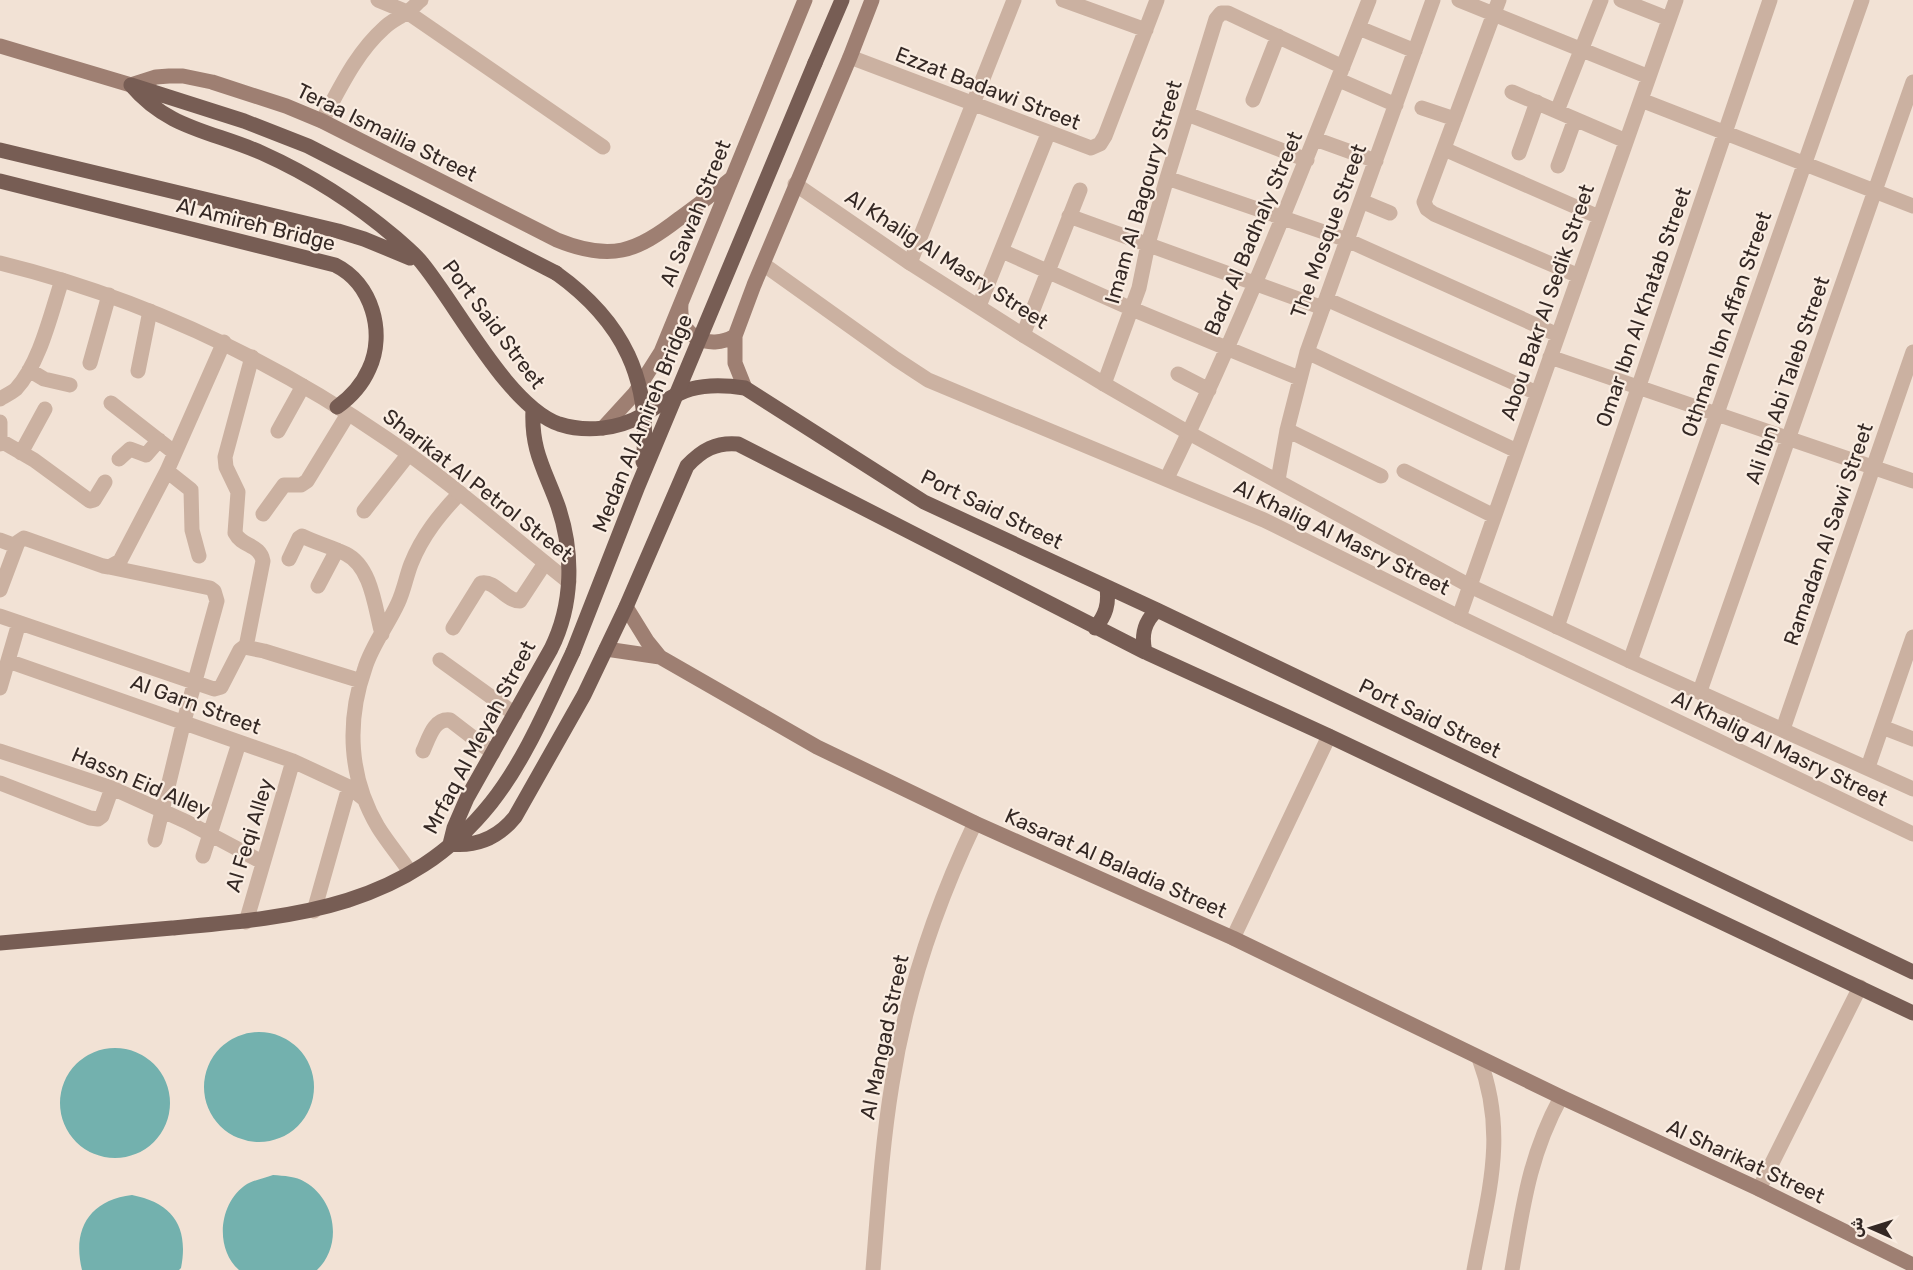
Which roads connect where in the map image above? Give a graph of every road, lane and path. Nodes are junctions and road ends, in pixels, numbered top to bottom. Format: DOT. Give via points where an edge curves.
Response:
graph roads {
  1 [pos="378,0"];
  2 [pos="421,0"];
  3 [pos="805,0"];
  4 [pos="842,0"];
  5 [pos="872,0"];
  6 [pos="1014,0"];
  7 [pos="1063,0"];
  8 [pos="1157,0"];
  9 [pos="1370,0"];
  10 [pos="1433,0"];
  11 [pos="1459,0"];
  12 [pos="1601,0"];
  13 [pos="1621,0"];
  14 [pos="1676,0"];
  15 [pos="1770,0"];
  16 [pos="1862,0"];
  17 [pos="1496,7"];
  18 [pos="407,12"];
  19 [pos="1669,19"];
  20 [pos="1359,28"];
  21 [pos="1146,30"];
  22 [pos="1278,36"];
  23 [pos="0,45"];
  24 [pos="1581,50"];
  25 [pos="1414,51"];
  26 [pos="850,57"];
  27 [pos="1341,74"];
  28 [pos="1649,77"];
  29 [pos="1913,82"];
  30 [pos="131,85"];
  31 [pos="1512,92"];
  32 [pos="1253,100"];
  33 [pos="1641,100"];
  34 [pos="1537,102"];
  35 [pos="973,105"];
  36 [pos="1396,105"];
  37 [pos="1422,108"];
  38 [pos="1557,111"];
  39 [pos="1187,114"];
  40 [pos="1455,119"];
  41 [pos="1575,119"];
  42 [pos="321,121"];
  43 [pos="1725,133"];
  44 [pos="1048,134"];
  45 [pos="1315,140"];
  46 [pos="1626,141"];
  47 [pos="603,147"];
  48 [pos="1444,149"];
  49 [pos="0,150"];
  50 [pos="1518,153"];
  51 [pos="1307,160"];
  52 [pos="1376,161"];
  53 [pos="1804,164"];
  54 [pos="1558,166"];
  55 [pos="732,178"];
  56 [pos="1167,178"];
  57 [pos="0,181"];
  58 [pos="795,184"];
  59 [pos="1080,190"];
  60 [pos="1875,191"];
  61 [pos="1361,201"];
  62 [pos="1913,206"];
  63 [pos="1390,213"];
  64 [pos="1069,216"];
  65 [pos="1599,217"];
  66 [pos="1284,218"];
  67 [pos="1347,240"];
  68 [pos="1148,244"];
  69 [pos="1002,251"];
  70 [pos="421,262"];
  71 [pos="0,263"];
  72 [pos="910,263"];
  73 [pos="762,264"];
  74 [pos="1047,271"];
  75 [pos="1579,276"];
  76 [pos="62,280"];
  77 [pos="1256,284"];
  78 [pos="109,295"];
  79 [pos="682,301"];
  80 [pos="1324,304"];
  81 [pos="979,306"];
  82 [pos="1132,309"];
  83 [pos="150,310"];
  84 [pos="1023,335"];
  85 [pos="1558,335"];
  86 [pos="735,336"];
  87 [pos="224,342"];
  88 [pos="1228,348"];
  89 [pos="1307,352"];
  90 [pos="1913,352"];
  91 [pos="252,357"];
  92 [pos="1550,357"];
  93 [pos="90,363"];
  94 [pos="29,370"];
  95 [pos="138,371"];
  96 [pos="1178,374"];
  97 [pos="1299,378"];
  98 [pos="1104,384"];
  99 [pos="70,385"];
  100 [pos="303,386"];
  101 [pos="1639,387"];
  102 [pos="745,388"];
  103 [pos="1209,390"];
  104 [pos="1537,393"];
  105 [pos="0,399"];
  106 [pos="111,403"];
  107 [pos="45,409"];
  108 [pos="533,410"];
  109 [pos="342,411"];
  110 [pos="1717,414"];
  111 [pos="0,422"];
  112 [pos="603,428"];
  113 [pos="1287,430"];
  114 [pos="279,431"];
  115 [pos="1189,433"];
  116 [pos="1789,438"];
  117 [pos="159,440"];
  118 [pos="0,442"];
  119 [pos="1517,451"];
  120 [pos="21,453"];
  121 [pos="175,453"];
  122 [pos="408,455"];
  123 [pos="119,459"];
  124 [pos="1874,467"];
  125 [pos="167,471"];
  126 [pos="1404,471"];
  127 [pos="1381,476"];
  128 [pos="1167,478"];
  129 [pos="1278,480"];
  130 [pos="1913,481"];
  131 [pos="105,482"];
  132 [pos="638,486"];
  133 [pos="460,493"];
  134 [pos="364,511"];
  135 [pos="263,514"];
  136 [pos="1494,516"];
  137 [pos="0,540"];
  138 [pos="16,546"];
  139 [pos="337,550"];
  140 [pos="199,556"];
  141 [pos="289,559"];
  142 [pos="545,563"];
  143 [pos="110,567"];
  144 [pos="569,582"];
  145 [pos="318,586"];
  146 [pos="1470,586"];
  147 [pos="1107,588"];
  148 [pos="0,590"];
  149 [pos="626,607"];
  150 [pos="1157,610"];
  151 [pos="0,616"];
  152 [pos="1459,617"];
  153 [pos="19,623"];
  154 [pos="1557,627"];
  155 [pos="453,628"];
  156 [pos="1095,628"];
  157 [pos="382,634"];
  158 [pos="1913,637"];
  159 [pos="246,647"];
  160 [pos="606,649"];
  161 [pos="1144,652"];
  162 [pos="660,657"];
  163 [pos="440,660"];
  164 [pos="8,661"];
  165 [pos="1630,661"];
  166 [pos="1908,664"];
  167 [pos="361,681"];
  168 [pos="194,684"];
  169 [pos="0,688"];
  170 [pos="1700,691"];
  171 [pos="515,714"];
  172 [pos="184,722"];
  173 [pos="1882,727"];
  174 [pos="1783,729"];
  175 [pos="1329,736"];
  176 [pos="1913,739"];
  177 [pos="239,743"];
  178 [pos="423,750"];
  179 [pos="0,751"];
  180 [pos="493,753"];
  181 [pos="293,761"];
  182 [pos="1868,768"];
  183 [pos="0,783"];
  184 [pos="349,787"];
  185 [pos="112,788"];
  186 [pos="1913,789"];
  187 [pos="364,799"];
  188 [pos="163,810"];
  189 [pos="975,823"];
  190 [pos="210,834"];
  191 [pos="1913,834"];
  192 [pos="155,840"];
  193 [pos="450,844"];
  194 [pos="203,856"];
  195 [pos="262,862"];
  196 [pos="410,872"];
  197 [pos="314,911"];
  198 [pos="246,922"];
  199 [pos="1233,938"];
  200 [pos="0,943"];
  201 [pos="1913,972"];
  202 [pos="1860,987"];
  203 [pos="1913,1012"];
  204 [pos="1479,1058"];
  205 [pos="1561,1097"];
  206 [pos="1759,1189"];
  207 [pos="1913,1265"];
  208 [pos="873,1270"];
  209 [pos="1474,1270"];
  210 [pos="1512,1270"];
  1 -- 18 [label="street"];
  2 -- 18 [label="street"];
  3 -- 55 [label="main road, Al Sawah Street"];
  4 -- 132 [label="main road, Medan Al Amireh Bridge, bridge"];
  5 -- 26 [label="main road"];
  6 -- 35 [label="street"];
  7 -- 21 [label="street"];
  8 -- 21 [label="street, Ezzat Badawi Street"];
  9 -- 20 [label="street, Badr Al Badhaly Street"];
  10 -- 25 [label="street, The Mosque Street"];
  11 -- 17 [label="street"];
  12 -- 24 [label="street"];
  13 -- 19 [label="street"];
  14 -- 19 [label="street, Abou Bakr Al Sedik Street"];
  15 -- 43 [label="street, Omar Ibn Al Khatab Street"];
  16 -- 53 [label="street, Othman Ibn Affan Street"];
  17 -- 24 [label="street"];
  17 -- 40 [label="street"];
  18 -- 42 [label="street" via="382,29 365,48"];
  18 -- 47 [label="street"];
  19 -- 28 [label="street, Abou Bakr Al Sedik Street"];
  20 -- 25 [label="street"];
  20 -- 27 [label="street, Badr Al Badhaly Street"];
  21 -- 44 [label="street, Ezzat Badawi Street" via="1100,144 1091,148"];
  22 -- 27 [label="street"];
  22 -- 32 [label="street"];
  22 -- 39 [label="street, Imam Al Bagoury Street" via="1221,13 1216,18"];
  23 -- 30 [label="main road"];
  24 -- 28 [label="street"];
  24 -- 38 [label="street"];
  25 -- 36 [label="street, The Mosque Street"];
  26 -- 35 [label="street, Ezzat Badawi Street"];
  26 -- 58 [label="main road"];
  27 -- 36 [label="street"];
  27 -- 45 [label="street, Badr Al Badhaly Street"];
  28 -- 33 [label="street, Abou Bakr Al Sedik Street"];
  29 -- 60 [label="street, Ali Ibn Abi Taleb Street"];
  30 -- 42 [label="main road, Teraa Ismailia Street" via="156,77 197,78"];
  30 -- 70 [label="main road, Port Said Street" via="147,103 169,118 261,153 317,181 372,219"];
  30 -- 132 [label="main road, bridge" via="308,146 556,273 594,304 610,323 633,366 644,413 645,446"];
  31 -- 34 [label="street"];
  33 -- 43 [label="street"];
  33 -- 46 [label="street, Abou Bakr Al Sedik Street"];
  34 -- 38 [label="street"];
  34 -- 50 [label="street"];
  35 -- 44 [label="street, Ezzat Badawi Street"];
  35 -- 72 [label="street"];
  36 -- 52 [label="street, The Mosque Street"];
  37 -- 40 [label="street"];
  38 -- 41 [label="street"];
  39 -- 51 [label="street"];
  39 -- 56 [label="street, Imam Al Bagoury Street"];
  40 -- 48 [label="street"];
  41 -- 46 [label="street"];
  41 -- 54 [label="street"];
  42 -- 55 [label="main road, Teraa Ismailia Street" via="557,240 589,250 621,251 651,240"];
  43 -- 53 [label="street"];
  43 -- 101 [label="street, Omar Ibn Al Khatab Street"];
  44 -- 69 [label="street"];
  45 -- 51 [label="street, Badr Al Badhaly Street"];
  45 -- 52 [label="street"];
  46 -- 65 [label="street, Abou Bakr Al Sedik Street"];
  48 -- 65 [label="street"];
  48 -- 75 [label="street" via="1424,202 1427,209"];
  49 -- 70 [label="main road, Al Amireh Bridge" via="338,231"];
  51 -- 66 [label="street, Badr Al Badhaly Street"];
  52 -- 61 [label="street, The Mosque Street"];
  53 -- 60 [label="street"];
  53 -- 110 [label="street, Othman Ibn Affan Street"];
  55 -- 79 [label="main road, Al Sawah Street"];
  56 -- 66 [label="street"];
  56 -- 68 [label="street, Imam Al Bagoury Street"];
  57 -- 109 [label="main road, Al Amireh Bridge" via="324,262 346,271 364,291 374,315 376,341 370,367"];
  58 -- 72 [label="street, Al Khalig Al Masry Street"];
  58 -- 73 [label="main road"];
  59 -- 64 [label="street"];
  60 -- 62 [label="street"];
  60 -- 116 [label="street, Ali Ibn Abi Taleb Street"];
  61 -- 63 [label="street"];
  61 -- 67 [label="street, The Mosque Street"];
  64 -- 68 [label="street"];
  64 -- 74 [label="street"];
  65 -- 75 [label="street, Abou Bakr Al Sedik Street"];
  66 -- 67 [label="street"];
  66 -- 77 [label="street, Badr Al Badhaly Street"];
  67 -- 80 [label="street, The Mosque Street"];
  67 -- 85 [label="street"];
  68 -- 77 [label="street"];
  68 -- 82 [label="street, Imam Al Bagoury Street"];
  69 -- 74 [label="street"];
  69 -- 81 [label="street"];
  70 -- 108 [label="main road, Port Said Street" via="499,371"];
  71 -- 76 [label="street, Sharikat Al Petrol Street"];
  72 -- 81 [label="street, Al Khalig Al Masry Street"];
  73 -- 86 [label="main road"];
  73 -- 128 [label="street, Al Khalig Al Masry Street" via="928,380"];
  74 -- 82 [label="street"];
  74 -- 84 [label="street"];
  75 -- 85 [label="street, Abou Bakr Al Sedik Street"];
  76 -- 78 [label="street, Sharikat Al Petrol Street"];
  76 -- 94 [label="street"];
  77 -- 80 [label="street"];
  77 -- 88 [label="street, Badr Al Badhaly Street"];
  78 -- 83 [label="street, Sharikat Al Petrol Street"];
  78 -- 93 [label="street"];
  79 -- 86 [label="main road" via="682,320 692,335 709,343"];
  79 -- 112 [label="main road, Al Sawah Street" via="649,373"];
  80 -- 89 [label="street, The Mosque Street"];
  80 -- 104 [label="street"];
  81 -- 84 [label="street, Al Khalig Al Masry Street"];
  82 -- 88 [label="street"];
  82 -- 98 [label="street, Imam Al Bagoury Street"];
  83 -- 87 [label="street, Sharikat Al Petrol Street"];
  83 -- 95 [label="street"];
  84 -- 98 [label="street, Al Khalig Al Masry Street"];
  85 -- 92 [label="street, Abou Bakr Al Sedik Street"];
  86 -- 102 [label="main road" via="735,363"];
  87 -- 91 [label="street, Sharikat Al Petrol Street"];
  87 -- 121 [label="street"];
  88 -- 97 [label="street"];
  88 -- 103 [label="street, Badr Al Badhaly Street"];
  89 -- 97 [label="street, The Mosque Street"];
  89 -- 119 [label="street"];
  90 -- 124 [label="street, Ramadan Al Sawi Street"];
  91 -- 100 [label="street, Sharikat Al Petrol Street"];
  91 -- 159 [label="street" via="225,457 238,492 236,533 262,554 263,561"];
  92 -- 101 [label="street"];
  92 -- 104 [label="street, Abou Bakr Al Sedik Street"];
  94 -- 99 [label="street" via="44,379"];
  94 -- 105 [label="street" via="16,388"];
  96 -- 103 [label="street"];
  97 -- 113 [label="street, The Mosque Street"];
  98 -- 115 [label="street, Al Khalig Al Masry Street"];
  100 -- 109 [label="street, Sharikat Al Petrol Street"];
  100 -- 114 [label="street"];
  101 -- 110 [label="street"];
  101 -- 154 [label="street, Omar Ibn Al Khatab Street"];
  102 -- 112 [label="main road, Port Said Street" via="689,389 631,421"];
  102 -- 147 [label="main road, Port Said Street" via="924,502"];
  103 -- 115 [label="street, Badr Al Badhaly Street"];
  104 -- 119 [label="street, Abou Bakr Al Sedik Street"];
  106 -- 117 [label="street"];
  107 -- 120 [label="street"];
  108 -- 112 [label="main road, Port Said Street" via="566,426"];
  108 -- 144 [label="main road, Mrfaq Al Meyah Street" via="537,457 565,531"];
  109 -- 122 [label="street, Sharikat Al Petrol Street"];
  109 -- 135 [label="street" via="307,481 284,485"];
  110 -- 116 [label="street"];
  110 -- 165 [label="street, Othman Ibn Affan Street"];
  111 -- 118 [label="street"];
  113 -- 127 [label="street"];
  113 -- 129 [label="street, The Mosque Street"];
  115 -- 128 [label="street, Badr Al Badhaly Street"];
  115 -- 129 [label="street, Al Khalig Al Masry Street"];
  116 -- 124 [label="street"];
  116 -- 170 [label="street, Ali Ibn Abi Taleb Street"];
  117 -- 121 [label="street"];
  117 -- 123 [label="street" via="146,455 130,448"];
  118 -- 120 [label="street"];
  119 -- 136 [label="street, Abou Bakr Al Sedik Street"];
  120 -- 131 [label="street" via="90,501"];
  121 -- 125 [label="street"];
  122 -- 133 [label="street, Sharikat Al Petrol Street"];
  122 -- 134 [label="street"];
  124 -- 130 [label="street"];
  124 -- 174 [label="street, Ramadan Al Sawi Street"];
  125 -- 140 [label="street" via="190,490 192,530"];
  125 -- 143 [label="street" via="120,561"];
  126 -- 136 [label="street"];
  128 -- 152 [label="street, Al Khalig Al Masry Street" via="1264,520"];
  129 -- 146 [label="street, Al Khalig Al Masry Street"];
  132 -- 193 [label="main road, Medan Al Amireh Bridge, bridge" via="573,652 507,780"];
  133 -- 142 [label="street, Sharikat Al Petrol Street"];
  133 -- 157 [label="street" via="423,538"];
  136 -- 146 [label="street, Abou Bakr Al Sedik Street"];
  137 -- 138 [label="street"];
  138 -- 143 [label="street" via="21,539 28,538"];
  138 -- 148 [label="street"];
  139 -- 141 [label="street" via="302,536"];
  139 -- 145 [label="street"];
  139 -- 157 [label="street" via="348,555 363,571"];
  142 -- 144 [label="street, Sharikat Al Petrol Street"];
  142 -- 155 [label="street" via="520,601 489,583 481,583"];
  143 -- 168 [label="street" via="214,591 217,601"];
  144 -- 171 [label="main road, Mrfaq Al Meyah Street" via="559,633"];
  146 -- 152 [label="street, Abou Bakr Al Sedik Street"];
  146 -- 154 [label="street, Al Khalig Al Masry Street"];
  147 -- 150 [label="main road, Port Said Street"];
  147 -- 156 [label="main road" via="1105,613"];
  149 -- 156 [label="main road" via="687,466 705,450 727,443 749,448"];
  149 -- 160 [label="main road"];
  149 -- 162 [label="main road, Kasarat Al Baladia Street"];
  150 -- 161 [label="main road" via="1144,629"];
  150 -- 201 [label="main road, Port Said Street"];
  151 -- 153 [label="street, Al Garn Street"];
  152 -- 191 [label="street, Al Khalig Al Masry Street"];
  153 -- 164 [label="street"];
  153 -- 168 [label="street, Al Garn Street"];
  154 -- 165 [label="street, Al Khalig Al Masry Street"];
  156 -- 161 [label="main road"];
  157 -- 167 [label="street"];
  158 -- 166 [label="street"];
  159 -- 167 [label="street"];
  159 -- 168 [label="street, Al Garn Street" via="240,650 221,687"];
  160 -- 162 [label="main road, Kasarat Al Baladia Street"];
  160 -- 193 [label="main road" via="515,817 501,832 482,842"];
  161 -- 175 [label="main road"];
  162 -- 189 [label="main road, Kasarat Al Baladia Street" via="817,747"];
  163 -- 171 [label="street"];
  164 -- 169 [label="street"];
  164 -- 172 [label="street, Al Garn Street"];
  165 -- 170 [label="street, Al Khalig Al Masry Street"];
  166 -- 173 [label="street"];
  167 -- 187 [label="street" via="352,728 357,776"];
  168 -- 172 [label="street"];
  170 -- 174 [label="street, Al Khalig Al Masry Street"];
  171 -- 180 [label="main road, Mrfaq Al Meyah Street"];
  172 -- 177 [label="street, Al Garn Street"];
  172 -- 188 [label="street"];
  173 -- 176 [label="street"];
  173 -- 182 [label="street"];
  174 -- 182 [label="street, Al Khalig Al Masry Street"];
  175 -- 199 [label="street"];
  175 -- 202 [label="main road"];
  177 -- 181 [label="street, Al Garn Street"];
  177 -- 190 [label="street"];
  178 -- 180 [label="street" via="444,719"];
  179 -- 185 [label="street, Hassn Eid Alley"];
  180 -- 193 [label="main road, Mrfaq Al Meyah Street" via="460,812"];
  181 -- 184 [label="street, Al Garn Street"];
  181 -- 195 [label="street, Al Feqi Alley"];
  182 -- 186 [label="street, Al Khalig Al Masry Street"];
  183 -- 185 [label="street" via="98,819"];
  184 -- 187 [label="street, Al Garn Street"];
  184 -- 197 [label="street"];
  185 -- 188 [label="street, Hassn Eid Alley"];
  187 -- 196 [label="street"];
  188 -- 190 [label="street, Hassn Eid Alley"];
  188 -- 192 [label="street"];
  189 -- 199 [label="main road, Kasarat Al Baladia Street"];
  189 -- 208 [label="street, Al Mangad Street" via="936,914 904,1025 884,1138"];
  190 -- 194 [label="street"];
  190 -- 195 [label="street, Hassn Eid Alley"];
  193 -- 196 [label="main road, Mrfaq Al Meyah Street"];
  195 -- 198 [label="street, Al Feqi Alley"];
  196 -- 197 [label="main road, Mrfaq Al Meyah Street" via="374,891"];
  197 -- 198 [label="main road, Mrfaq Al Meyah Street"];
  198 -- 200 [label="main road, Mrfaq Al Meyah Street"];
  199 -- 204 [label="main road, Kasarat Al Baladia Street"];
  202 -- 203 [label="main road"];
  202 -- 206 [label="street"];
  204 -- 205 [label="main road, Kasarat Al Baladia Street"];
  204 -- 209 [label="street" via="1491,1094 1495,1151"];
  205 -- 206 [label="main road, Al Sharikat Street"];
  205 -- 210 [label="street" via="1532,1164"];
  206 -- 207 [label="main road, Al Sharikat Street"];
}
